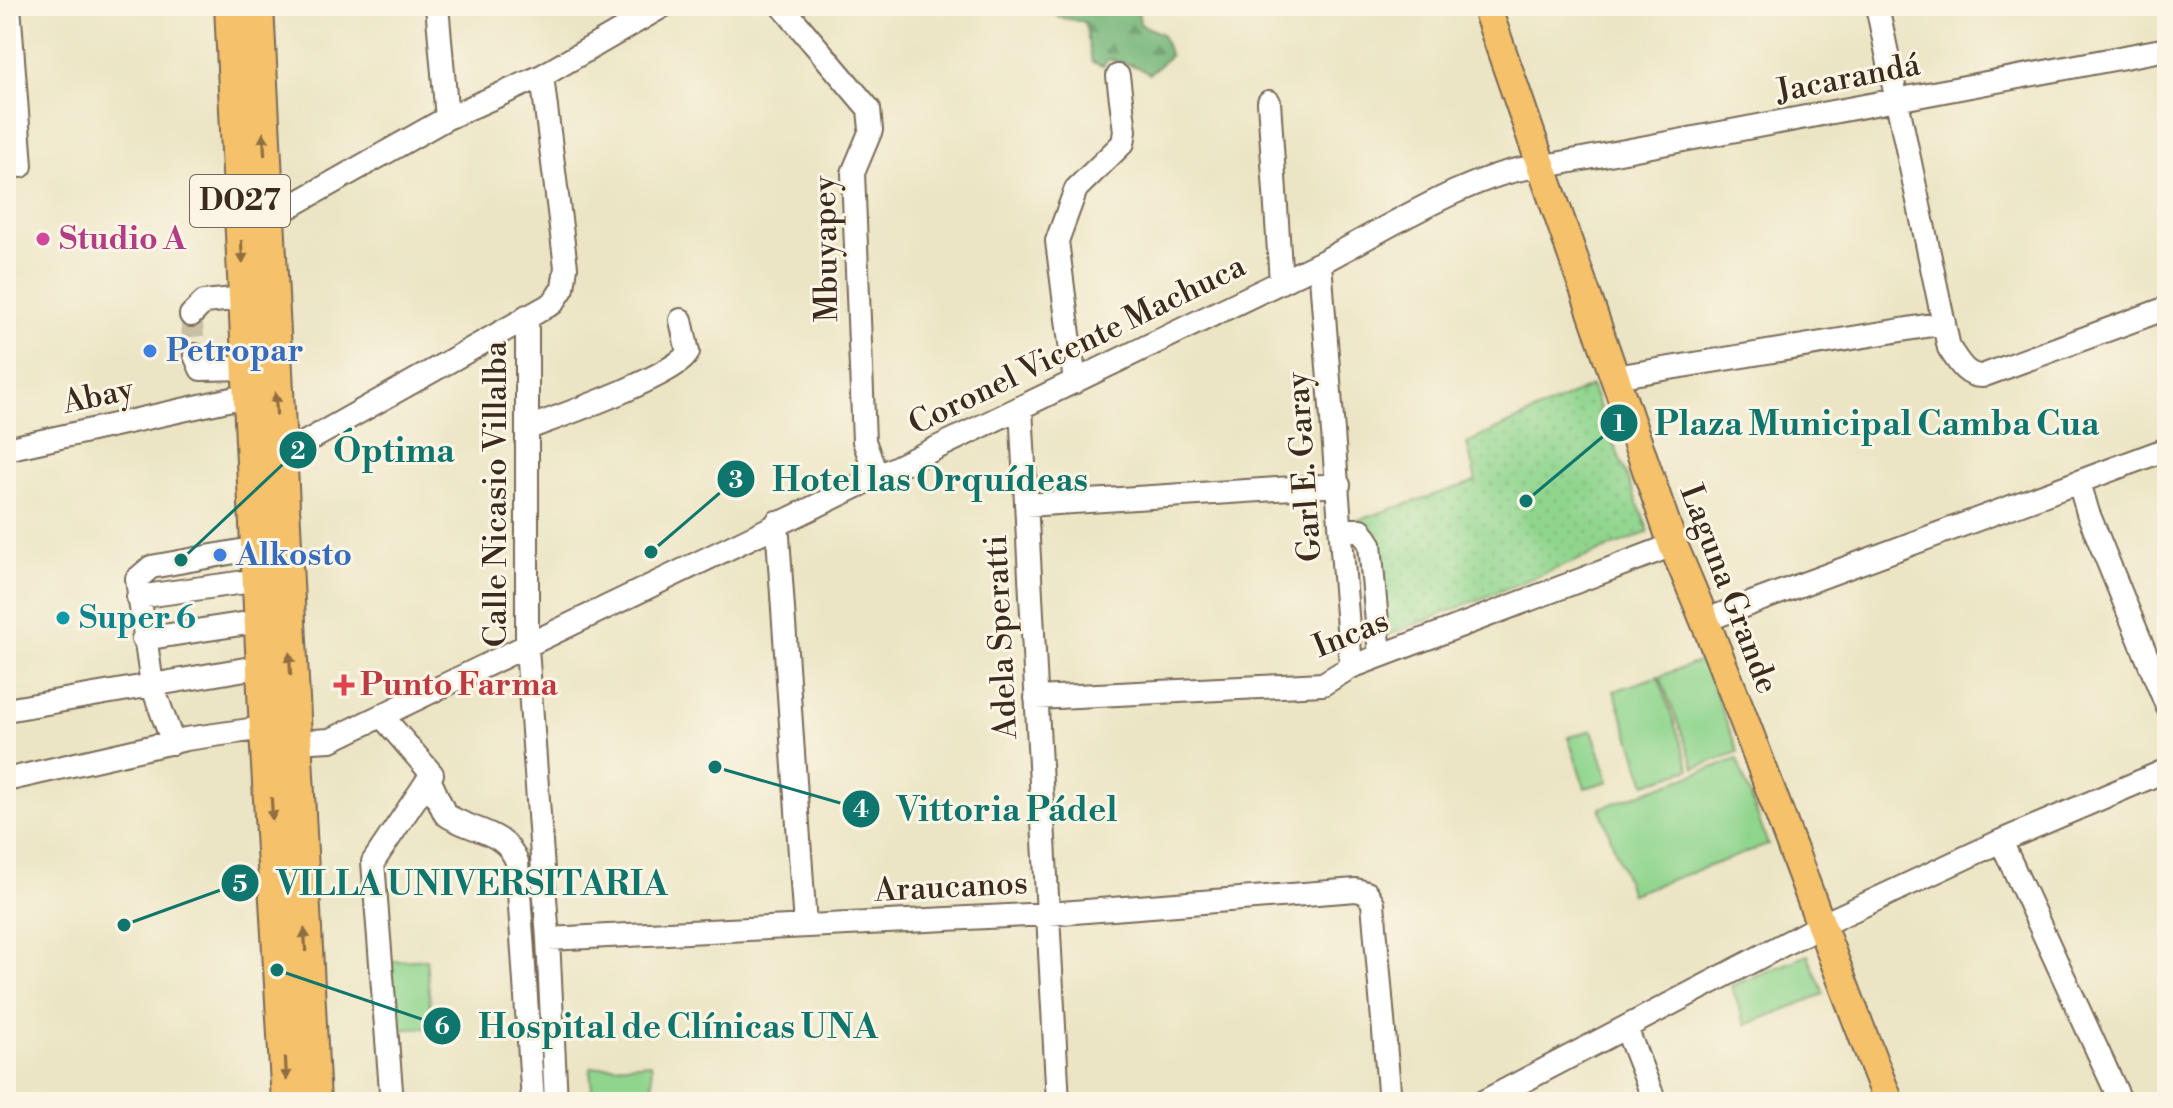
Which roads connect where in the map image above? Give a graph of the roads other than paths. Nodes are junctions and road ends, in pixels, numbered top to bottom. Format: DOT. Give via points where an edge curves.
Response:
graph roads {
  1 [pos="9,6"];
  2 [pos="231,6"];
  3 [pos="257,6"];
  4 [pos="437,6"];
  5 [pos="663,6"];
  6 [pos="782,6"];
  7 [pos="1486,6"];
  8 [pos="1877,6"];
  9 [pos="2167,49"];
  10 [pos="542,76"];
  11 [pos="1118,76"];
  12 [pos="1897,101"];
  13 [pos="1269,102"];
  14 [pos="447,118"];
  15 [pos="21,166"];
  16 [pos="1540,167"];
  17 [pos="268,219"];
  18 [pos="1320,263"];
  19 [pos="1281,282"];
  20 [pos="244,298"];
  21 [pos="2167,308"];
  22 [pos="191,315"];
  23 [pos="527,316"];
  24 [pos="681,320"];
  25 [pos="1944,323"];
  26 [pos="195,355"];
  27 [pos="1615,377"];
  28 [pos="250,382"];
  29 [pos="1075,382"];
  30 [pos="1021,408"];
  31 [pos="528,428"];
  32 [pos="6,449"];
  33 [pos="2167,449"];
  34 [pos="279,457"];
  35 [pos="877,477"];
  36 [pos="2079,482"];
  37 [pos="1339,485"];
  38 [pos="1026,505"];
  39 [pos="777,522"];
  40 [pos="1342,530"];
  41 [pos="1673,545"];
  42 [pos="258,564"];
  43 [pos="138,597"];
  44 [pos="1706,620"];
  45 [pos="261,621"];
  46 [pos="143,639"];
  47 [pos="527,648"];
  48 [pos="1380,656"];
  49 [pos="263,666"];
  50 [pos="1351,667"];
  51 [pos="152,685"];
  52 [pos="1036,698"];
  53 [pos="2167,706"];
  54 [pos="6,710"];
  55 [pos="382,716"];
  56 [pos="280,737"];
  57 [pos="173,743"];
  58 [pos="2167,770"];
  59 [pos="6,780"];
  60 [pos="430,781"];
  61 [pos="2001,841"];
  62 [pos="1048,914"];
  63 [pos="805,926"];
  64 [pos="1819,926"];
  65 [pos="548,939"];
  66 [pos="1626,1028"];
  67 [pos="391,1090"];
  68 [pos="288,1102"];
  69 [pos="314,1102"];
  70 [pos="533,1102"];
  71 [pos="556,1102"];
  72 [pos="1058,1102"];
  73 [pos="1390,1102"];
  74 [pos="1483,1102"];
  75 [pos="1655,1102"];
  76 [pos="1889,1102"];
  77 [pos="2121,1102"];
  1 -- 15 [label="street"];
  2 -- 20 [label="highway, D027, one-way"];
  17 -- 3 [label="highway, D027, one-way"];
  4 -- 14 [label="street"];
  5 -- 10 [label="street"];
  6 -- 35 [label="street, Mbuyapey" via="872,119 853,173 864,441"];
  7 -- 16 [label="main road, Laguna Grande"];
  8 -- 12 [label="street"];
  9 -- 12 [label="street, Jacarandá"];
  10 -- 14 [label="street"];
  10 -- 23 [label="street" via="566,267 563,288 553,303"];
  11 -- 29 [label="street" via="1123,143 1076,189 1057,241"];
  12 -- 16 [label="street, Jacarandá"];
  12 -- 25 [label="street"];
  13 -- 19 [label="street"];
  14 -- 17 [label="street"];
  16 -- 18 [label="street, Coronel Vicente Machuca" via="1516,167 1468,187"];
  16 -- 27 [label="main road, Laguna Grande"];
  34 -- 17 [label="highway, D027, one-way"];
  18 -- 19 [label="street, Coronel Vicente Machuca"];
  18 -- 37 [label="street, Garl E. Garay"];
  19 -- 29 [label="street, Coronel Vicente Machuca"];
  20 -- 22 [label="street" via="204,302"];
  20 -- 28 [label="highway, D027"];
  21 -- 25 [label="street" via="1982,376 1973,376 1956,359"];
  23 -- 31 [label="street, Calle Nicasio Villalba"];
  23 -- 34 [label="street"];
  24 -- 31 [label="street" via="688,352 678,365"];
  25 -- 27 [label="street"];
  26 -- 28 [label="street" via="201,369"];
  27 -- 41 [label="main road, Laguna Grande"];
  28 -- 32 [label="street, Abay"];
  28 -- 42 [label="highway, D027"];
  29 -- 30 [label="street, Coronel Vicente Machuca"];
  30 -- 35 [label="street, Coronel Vicente Machuca"];
  30 -- 38 [label="street, Adela Speratti"];
  31 -- 47 [label="street, Calle Nicasio Villalba"];
  33 -- 36 [label="street"];
  56 -- 34 [label="highway, D027, one-way"];
  35 -- 39 [label="street, Coronel Vicente Machuca"];
  36 -- 44 [label="street"];
  36 -- 53 [label="street"];
  37 -- 38 [label="street"];
  37 -- 40 [label="street, Garl E. Garay"];
  38 -- 52 [label="street, Adela Speratti"];
  39 -- 47 [label="street, Coronel Vicente Machuca"];
  39 -- 63 [label="street"];
  40 -- 48 [label="street" via="1361,530 1370,544"];
  40 -- 50 [label="street, Garl E. Garay"];
  41 -- 44 [label="main road, Laguna Grande"];
  41 -- 48 [label="street, Incas"];
  42 -- 43 [label="street"];
  42 -- 43 [label="street" via="151,567 137,579"];
  42 -- 45 [label="highway, D027"];
  43 -- 46 [label="street"];
  44 -- 64 [label="main road, Laguna Grande"];
  45 -- 46 [label="street"];
  45 -- 49 [label="highway, D027"];
  46 -- 51 [label="street"];
  47 -- 55 [label="street, Coronel Vicente Machuca"];
  47 -- 65 [label="street, Calle Nicasio Villalba"];
  48 -- 50 [label="street, Incas"];
  49 -- 51 [label="street"];
  49 -- 56 [label="highway, D027"];
  50 -- 52 [label="street, Incas" via="1323,684"];
  51 -- 54 [label="street"];
  51 -- 57 [label="street"];
  52 -- 62 [label="street, Adela Speratti"];
  55 -- 56 [label="street, Coronel Vicente Machuca" via="331,740"];
  55 -- 60 [label="street" via="430,768"];
  56 -- 57 [label="street, Coronel Vicente Machuca" via="250,730"];
  56 -- 68 [label="highway, D027, one-way"];
  69 -- 56 [label="highway, D027, one-way"];
  57 -- 59 [label="street, Coronel Vicente Machuca"];
  58 -- 61 [label="street"];
  60 -- 67 [label="street" via="373,862"];
  60 -- 70 [label="street" via="445,814 498,837 517,862"];
  61 -- 64 [label="street"];
  61 -- 77 [label="street"];
  62 -- 63 [label="street, Araucanos"];
  62 -- 72 [label="street, Adela Speratti"];
  62 -- 73 [label="street, Araucanos" via="1367,893 1373,903"];
  63 -- 65 [label="street, Araucanos"];
  64 -- 66 [label="street"];
  64 -- 76 [label="main road, Laguna Grande"];
  65 -- 71 [label="street, Calle Nicasio Villalba"];
  66 -- 74 [label="street"];
  66 -- 75 [label="street"];
}
